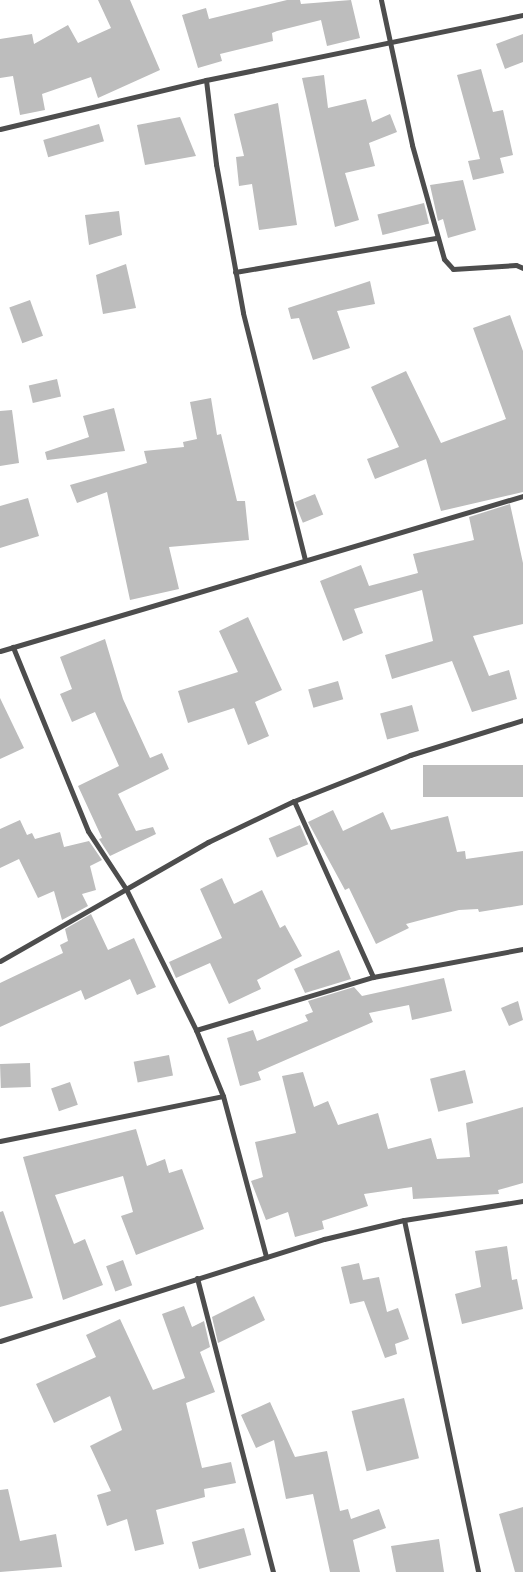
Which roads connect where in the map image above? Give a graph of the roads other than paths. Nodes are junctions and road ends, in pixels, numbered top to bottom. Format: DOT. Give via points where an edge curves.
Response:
graph roads {
  1 [pos="381,0"];
  2 [pos="523,15"];
  3 [pos="391,45"];
  4 [pos="206,80"];
  5 [pos="0,129"];
  6 [pos="437,238"];
  7 [pos="523,268"];
  8 [pos="235,272"];
  9 [pos="523,496"];
  10 [pos="305,560"];
  11 [pos="13,647"];
  12 [pos="0,651"];
  13 [pos="523,720"];
  14 [pos="294,801"];
  15 [pos="126,889"];
  16 [pos="523,949"];
  17 [pos="0,961"];
  18 [pos="373,977"];
  19 [pos="196,1030"];
  20 [pos="223,1096"];
  21 [pos="0,1141"];
  22 [pos="523,1201"];
  23 [pos="404,1220"];
  24 [pos="266,1257"];
  25 [pos="197,1278"];
  26 [pos="0,1340"];
  27 [pos="273,1572"];
  28 [pos="478,1572"];
  1 -- 3 [label="street"];
  2 -- 3 [label="street"];
  3 -- 4 [label="street"];
  3 -- 6 [label="street"];
  4 -- 5 [label="street"];
  4 -- 8 [label="street" via="216,164"];
  6 -- 7 [label="street" via="444,259 453,269 516,265"];
  6 -- 8 [label="street"];
  8 -- 10 [label="street"];
  9 -- 10 [label="street"];
  10 -- 11 [label="street"];
  11 -- 12 [label="street"];
  11 -- 15 [label="street" via="88,831"];
  13 -- 14 [label="street" via="410,755"];
  14 -- 15 [label="street" via="208,842"];
  14 -- 18 [label="street"];
  15 -- 17 [label="street"];
  15 -- 19 [label="street"];
  16 -- 18 [label="street"];
  18 -- 19 [label="street"];
  19 -- 20 [label="street"];
  20 -- 21 [label="street"];
  20 -- 24 [label="street"];
  22 -- 23 [label="street"];
  23 -- 24 [label="street"];
  23 -- 28 [label="street"];
  24 -- 25 [label="street"];
  25 -- 26 [label="street"];
  25 -- 27 [label="street"];
}
